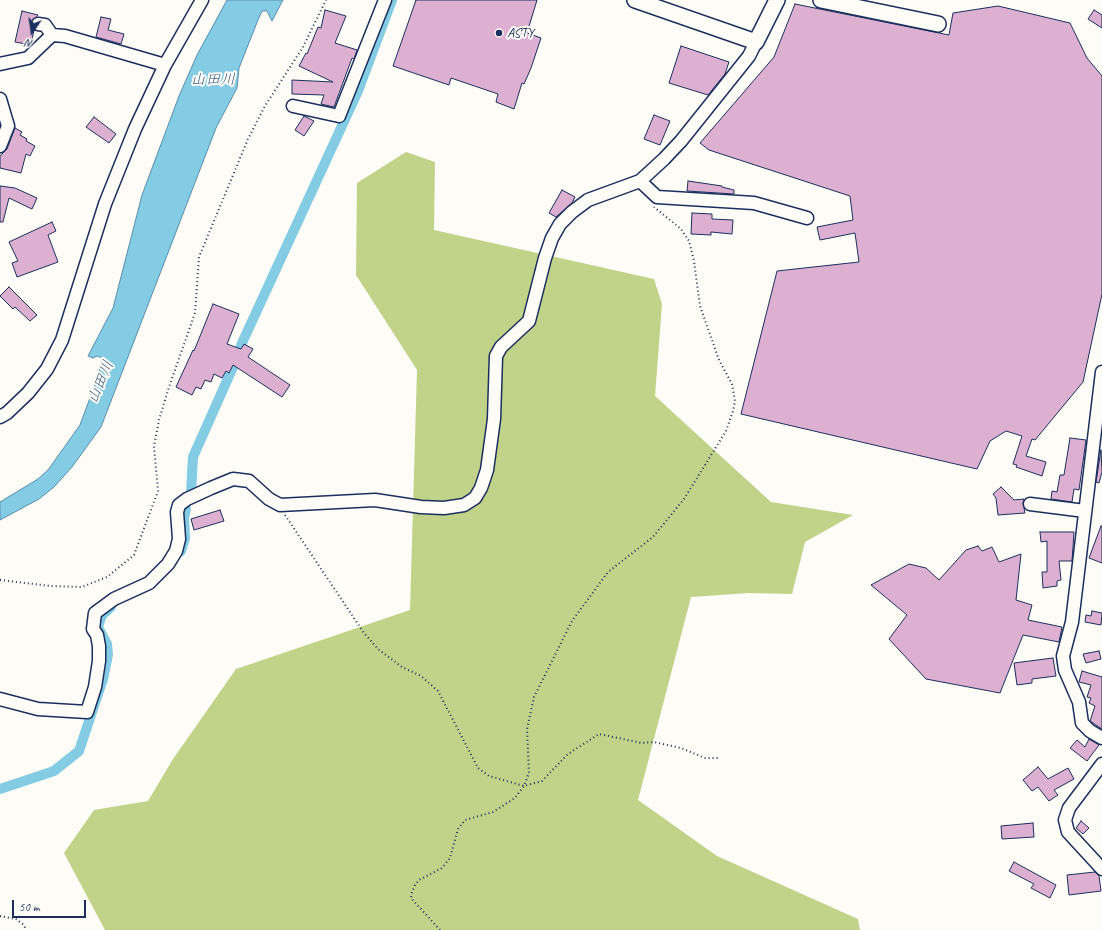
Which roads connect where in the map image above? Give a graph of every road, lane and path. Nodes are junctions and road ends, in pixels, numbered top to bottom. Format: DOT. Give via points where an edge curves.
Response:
graph roads {
  1 [pos="202,0"];
  2 [pos="326,0"];
  3 [pos="385,0"];
  4 [pos="635,0"];
  5 [pos="777,0"];
  6 [pos="821,0"];
  7 [pos="38,24"];
  8 [pos="938,24"];
  9 [pos="52,35"];
  10 [pos="756,42"];
  11 [pos="0,64"];
  12 [pos="165,65"];
  13 [pos="0,99"];
  14 [pos="293,106"];
  15 [pos="0,146"];
  16 [pos="640,181"];
  17 [pos="648,203"];
  18 [pos="806,218"];
  19 [pos="1102,372"];
  20 [pos="0,417"];
  21 [pos="1030,504"];
  22 [pos="280,505"];
  23 [pos="1085,511"];
  24 [pos="0,580"];
  25 [pos="0,699"];
  26 [pos="1102,738"];
  27 [pos="720,758"];
  28 [pos="1102,764"];
  29 [pos="524,786"];
  30 [pos="1102,869"];
  31 [pos="0,916"];
  32 [pos="26,930"];
  33 [pos="440,930"];
  1 -- 12 [label="street"];
  2 -- 24 [label="path" via="303,48 265,106 248,139 199,257 195,313 169,387 154,446 158,491 134,555 107,577 82,587"];
  3 -- 14 [label="street" via="339,116"];
  4 -- 10 [label="street"];
  5 -- 10 [label="street"];
  6 -- 8 [label="street"];
  7 -- 9 [label="street" via="45,25"];
  9 -- 11 [label="street" via="28,58"];
  9 -- 12 [label="street" via="65,36"];
  10 -- 16 [label="street" via="749,56 681,141"];
  12 -- 20 [label="street" via="135,128 105,204 62,340 47,369 28,393"];
  13 -- 15 [label="street" via="8,126"];
  16 -- 18 [label="street" via="657,197 754,203"];
  16 -- 22 [label="street" via="588,200 560,224 552,238 529,320 501,347 496,356 494,419 487,470 475,498 464,505 444,508 375,500"];
  17 -- 29 [label="path" via="681,229 689,241 700,306 719,360 732,384 735,401 733,411 726,431 684,499 654,537 608,572 572,621 534,697 527,729 529,772"];
  19 -- 23 [label="street"];
  21 -- 23 [label="street"];
  22 -- 25 [label="street" via="248,481 233,479 179,505 179,539 176,552 168,564 148,584 114,599 95,613 93,629 97,635 99,661 95,687 87,712 38,709"];
  22 -- 29 [label="path" via="364,633 378,649 438,691 478,768 489,776"];
  23 -- 26 [label="street" via="1072,622 1063,656 1065,670 1079,702 1082,724"];
  27 -- 29 [label="path" via="705,758 661,743 642,743 600,734 568,754 542,781"];
  28 -- 30 [label="street" via="1069,808 1065,820 1068,832"];
  29 -- 33 [label="path" via="515,798 493,812 465,820 458,829 450,858 442,868 415,885 412,898"];
  31 -- 32 [label="path" via="16,918"];
}
